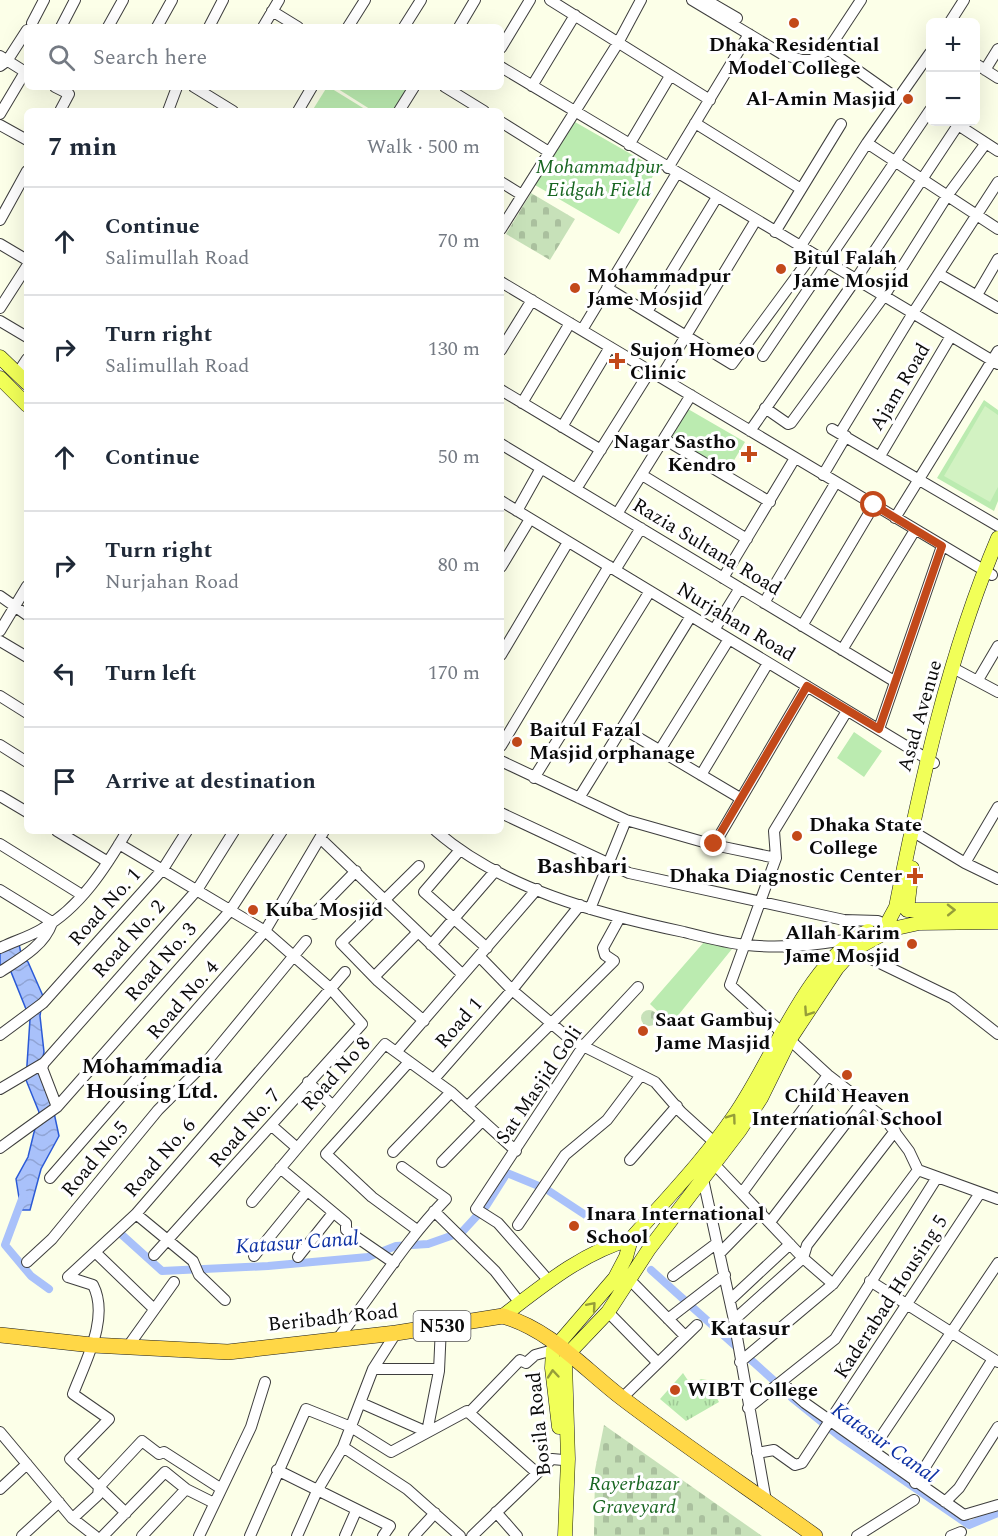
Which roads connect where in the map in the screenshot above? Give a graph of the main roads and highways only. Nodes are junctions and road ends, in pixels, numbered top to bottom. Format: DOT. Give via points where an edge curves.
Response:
graph roads {
  1 [pos="0,357"];
  2 [pos="22,378"];
  3 [pos="1,382"];
  4 [pos="24,402"];
  5 [pos="998,538"];
  6 [pos="998,560"];
  7 [pos="988,573"];
  8 [pos="931,760"];
  9 [pos="997,911"];
  10 [pos="898,918"];
  11 [pos="785,1036"];
  12 [pos="710,1147"];
  13 [pos="717,1162"];
  14 [pos="631,1239"];
  15 [pos="503,1316"];
  16 [pos="0,1335"];
  17 [pos="559,1349"];
  18 [pos="566,1495"];
  19 [pos="565,1536"];
  20 [pos="815,1536"];
  1 -- 2 [label="main road"];
  3 -- 4 [label="main road"];
  5 -- 7 [label="main road, Asad Avenue"];
  6 -- 7 [label="main road, Asad Avenue"];
  7 -- 8 [label="main road, Asad Avenue"];
  8 -- 10 [label="main road, Asad Avenue"];
  8 -- 10 [label="main road, Asad Avenue"];
  9 -- 10 [label="main road"];
  10 -- 11 [label="main road" via="852,945 825,968"];
  12 -- 11 [label="main road, one-way"];
  11 -- 13 [label="main road" via="761,1098"];
  12 -- 13 [label="main road"];
  12 -- 14 [label="main road"];
  13 -- 17 [label="main road" via="658,1235 608,1312"];
  14 -- 15 [label="main road" via="612,1244 549,1281"];
  17 -- 14 [label="main road, one-way" via="615,1278"];
  15 -- 16 [label="highway, Beribadh Road / N530" via="228,1352 92,1345"];
  15 -- 17 [label="highway" via="536,1329"];
  17 -- 18 [label="main road, Bosila Road" via="565,1363"];
  18 -- 17 [label="main road, Bosila Road, one-way" via="552,1368"];
  17 -- 20 [label="highway"];
  18 -- 19 [label="main road, Bosila Road"];
}
